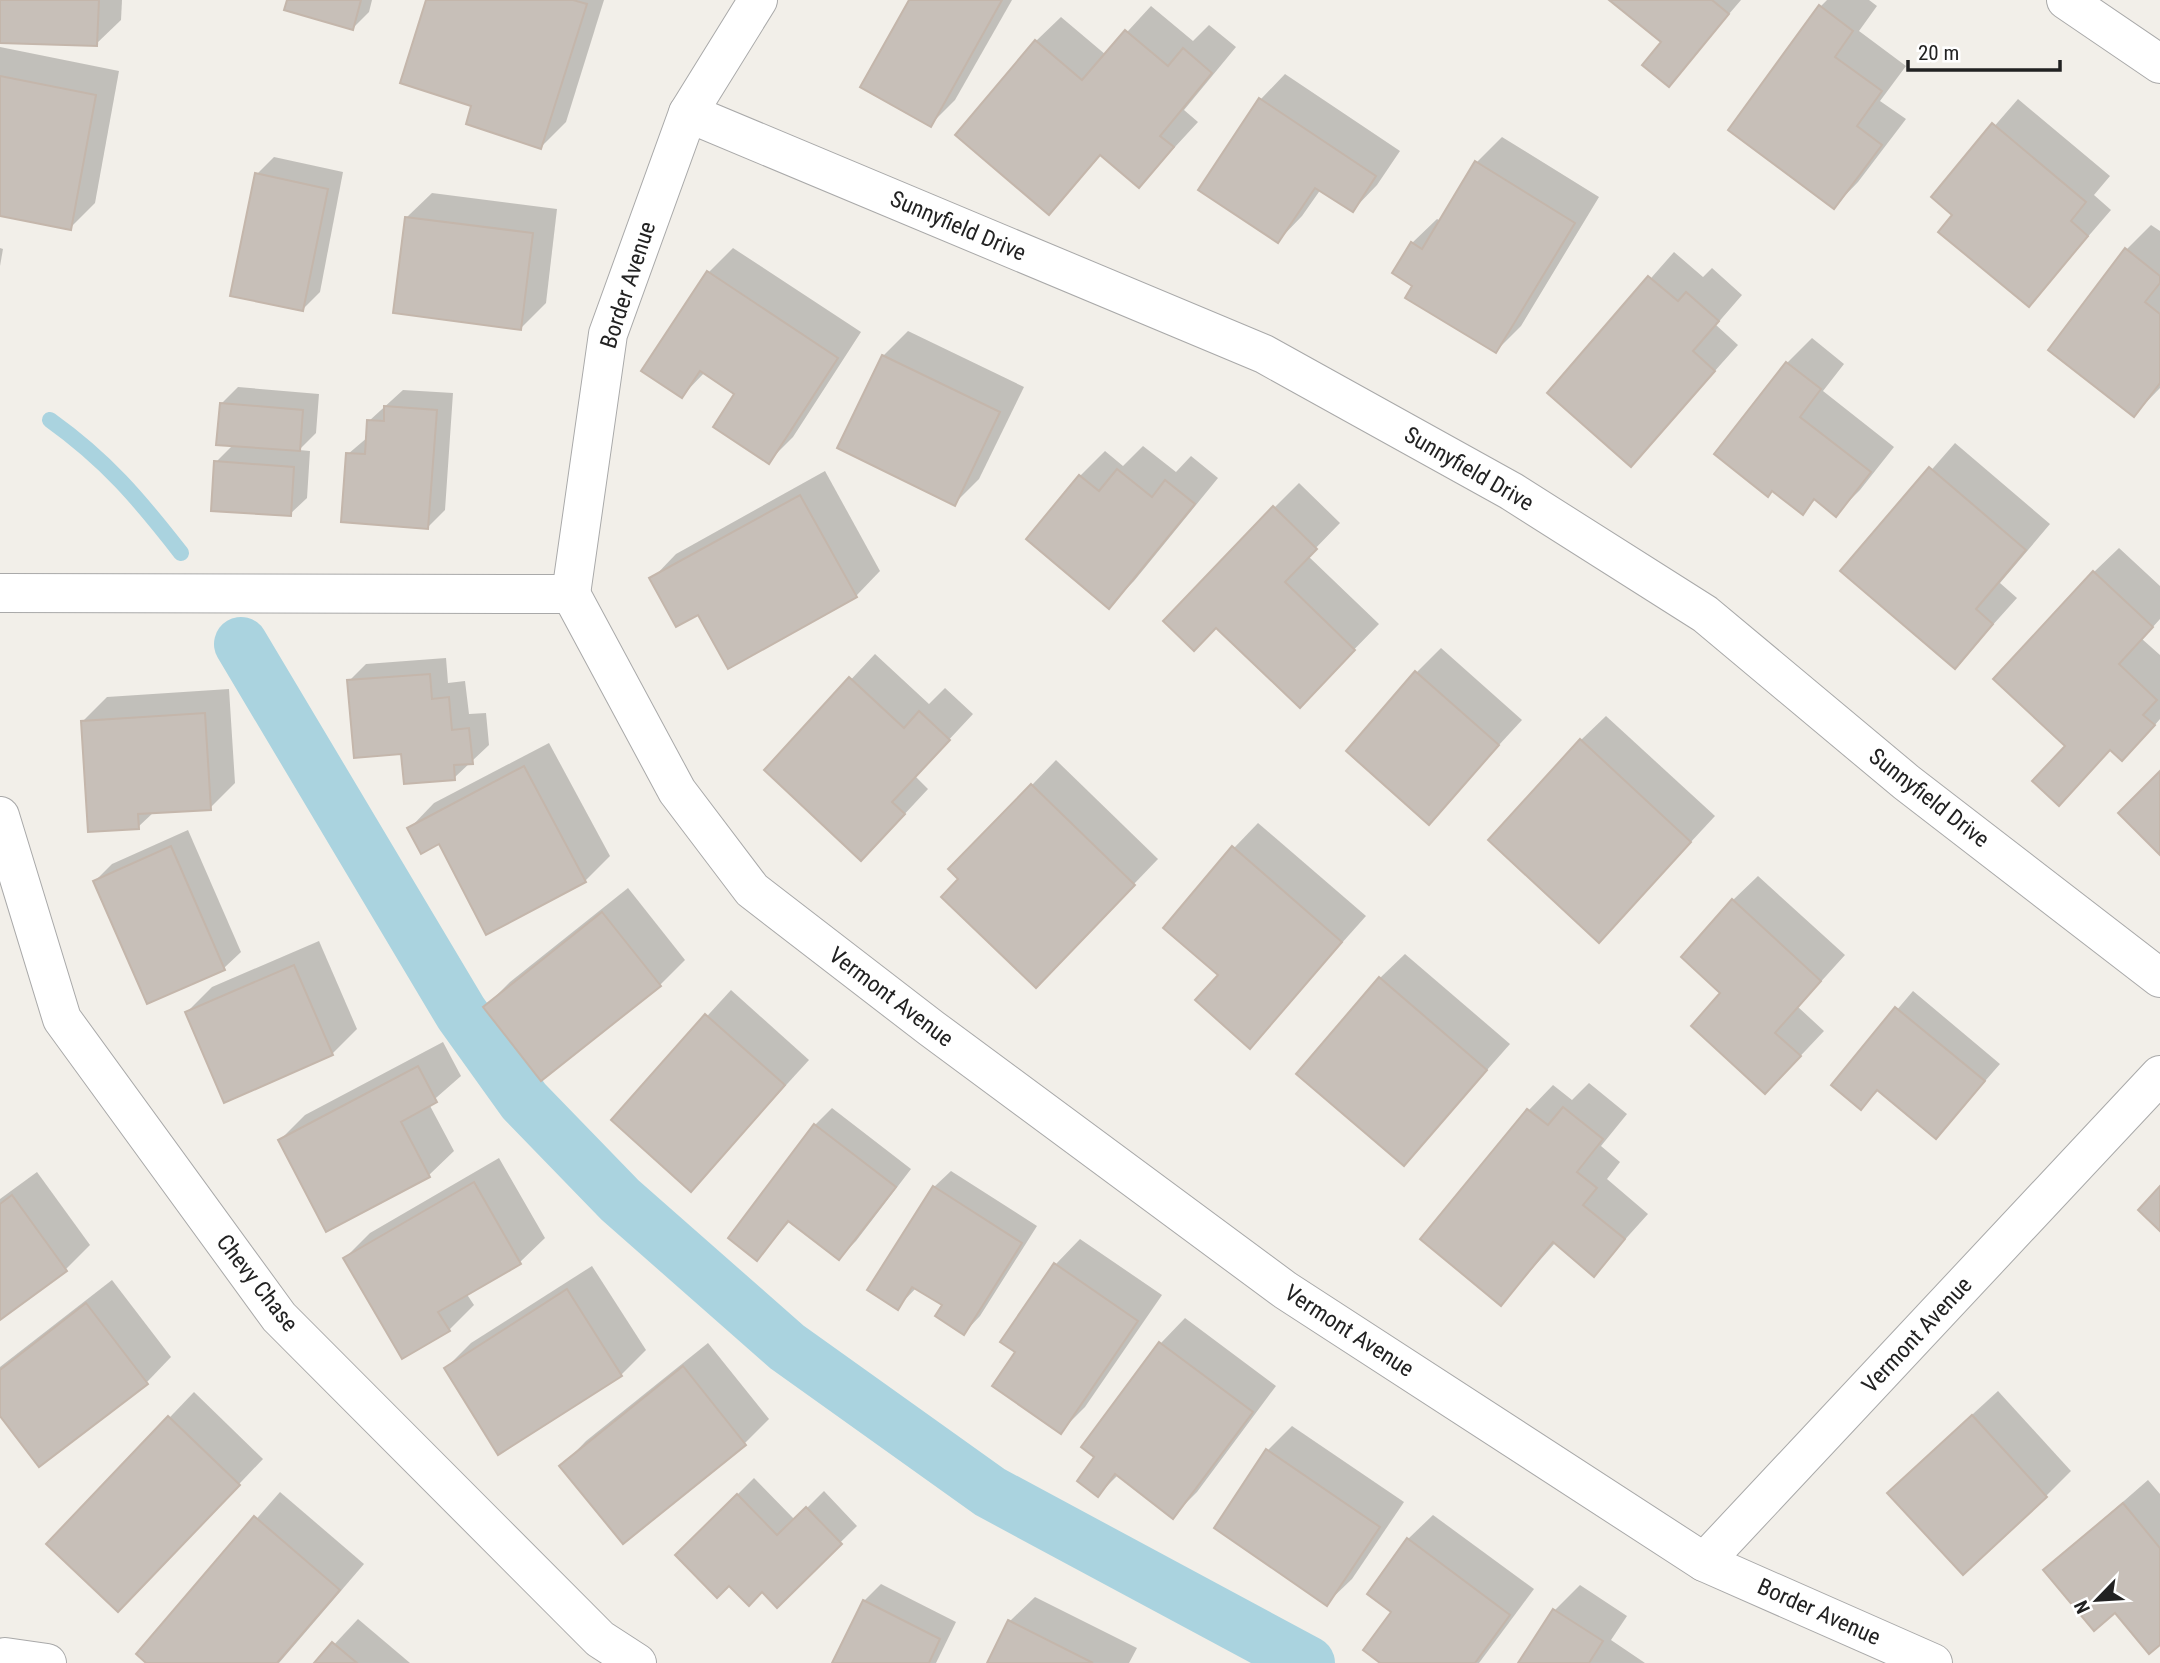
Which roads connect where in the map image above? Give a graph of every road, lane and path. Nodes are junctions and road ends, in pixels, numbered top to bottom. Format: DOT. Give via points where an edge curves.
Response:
graph roads {
  1 [pos="758,0"];
  2 [pos="2066,0"];
  3 [pos="2160,64"];
  4 [pos="688,113"];
  5 [pos="0,593"];
  6 [pos="571,594"];
  7 [pos="0,816"];
  8 [pos="2160,978"];
  9 [pos="2160,1075"];
  10 [pos="1704,1562"];
  11 [pos="0,1660"];
  12 [pos="47,1663"];
  13 [pos="637,1663"];
  14 [pos="1933,1663"];
  1 -- 4 [label="street, Border Avenue"];
  2 -- 3 [label="street"];
  4 -- 6 [label="street, Border Avenue" via="608,334"];
  4 -- 8 [label="street, Sunnyfield Drive" via="1264,354 1511,491 1706,614 1906,782"];
  5 -- 6 [label="street"];
  6 -- 10 [label="street, Vermont Avenue" via="677,791 752,890 1286,1290"];
  7 -- 13 [label="street, Chevy Chase" via="62,1018 279,1317 600,1639"];
  9 -- 10 [label="street, Vermont Avenue"];
  10 -- 14 [label="street, Border Avenue"];
  11 -- 12 [label="street"];
}
